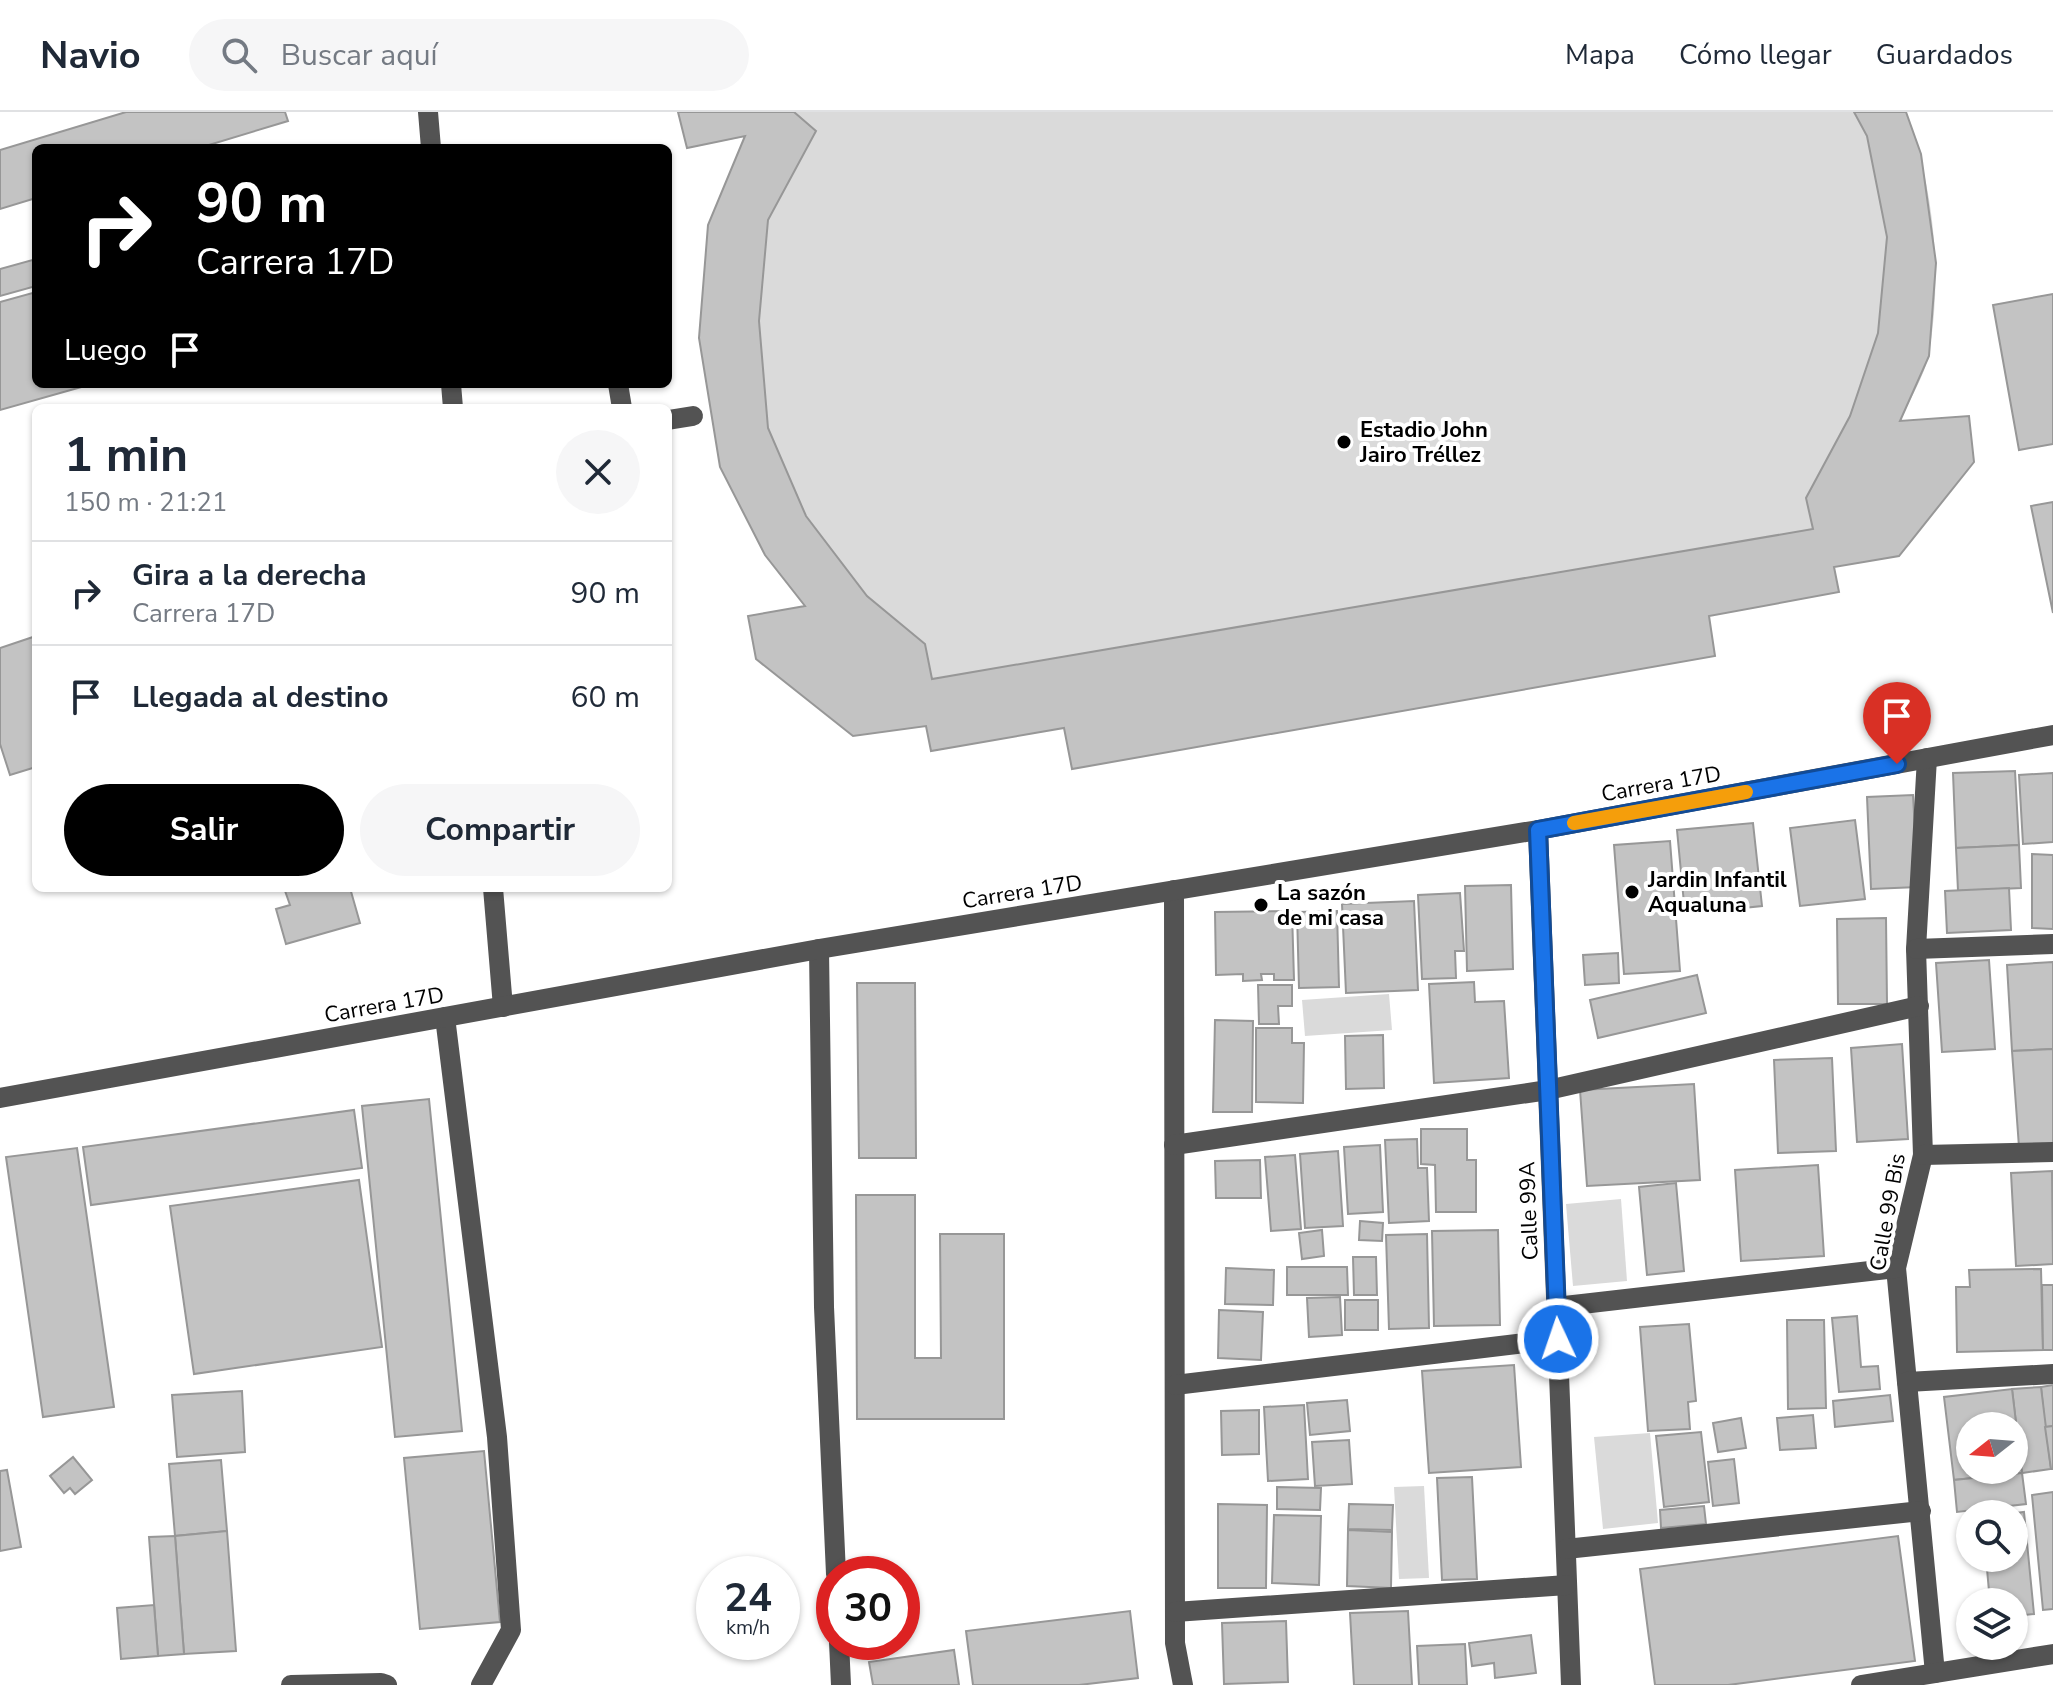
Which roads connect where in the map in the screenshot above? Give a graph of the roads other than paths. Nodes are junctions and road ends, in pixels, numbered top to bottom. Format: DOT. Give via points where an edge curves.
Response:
graph roads {
  1 [pos="428,112"];
  2 [pos="431,144"];
  3 [pos="693,416"];
  4 [pos="672,419"];
  5 [pos="2053,735"];
  6 [pos="1927,758"];
  7 [pos="1538,830"];
  8 [pos="1174,890"];
  9 [pos="493,892"];
  10 [pos="2053,944"];
  11 [pos="819,949"];
  12 [pos="1916,949"];
  13 [pos="1919,1006"];
  14 [pos="503,1007"];
  15 [pos="445,1017"];
  16 [pos="1548,1090"];
  17 [pos="0,1098"];
  18 [pos="1174,1145"];
  19 [pos="2053,1152"];
  20 [pos="1923,1155"];
  21 [pos="1896,1268"];
  22 [pos="1556,1307"];
  23 [pos="1558,1339"];
  24 [pos="2053,1374"];
  25 [pos="1907,1382"];
  26 [pos="1175,1385"];
  27 [pos="1921,1511"];
  28 [pos="1566,1549"];
  29 [pos="835,1556"];
  30 [pos="1567,1585"];
  31 [pos="1175,1612"];
  32 [pos="2053,1654"];
  33 [pos="840,1660"];
  34 [pos="1935,1673"];
  35 [pos="291,1685"];
  36 [pos="387,1685"];
  37 [pos="481,1685"];
  38 [pos="841,1685"];
  39 [pos="1183,1685"];
  40 [pos="1571,1685"];
  41 [pos="1861,1685"];
  1 -- 2 [label="street"];
  3 -- 4 [label="street"];
  5 -- 6 [label="street, Carrera 17D"];
  6 -- 7 [label="street, Carrera 17D"];
  6 -- 12 [label="street, Calle 99 Bis"];
  7 -- 8 [label="street, Carrera 17D"];
  7 -- 16 [label="street, Calle 99A"];
  8 -- 11 [label="street, Carrera 17D"];
  8 -- 18 [label="street"];
  9 -- 14 [label="street"];
  10 -- 12 [label="street"];
  11 -- 14 [label="street, Carrera 17D"];
  11 -- 29 [label="street" via="824,1307"];
  12 -- 13 [label="street, Calle 99 Bis"];
  13 -- 16 [label="street"];
  13 -- 20 [label="street, Calle 99 Bis"];
  14 -- 15 [label="street, Carrera 17D"];
  15 -- 17 [label="street, Carrera 17D"];
  15 -- 37 [label="street" via="497,1437 511,1630"];
  16 -- 18 [label="street"];
  16 -- 22 [label="street, Calle 99A"];
  18 -- 26 [label="street"];
  19 -- 20 [label="street"];
  20 -- 21 [label="street, Calle 99 Bis"];
  21 -- 22 [label="street"];
  21 -- 25 [label="street, Calle 99 Bis"];
  22 -- 23 [label="street, Calle 99A"];
  23 -- 26 [label="street"];
  23 -- 28 [label="street, Calle 99A"];
  24 -- 25 [label="street"];
  25 -- 27 [label="street, Calle 99 Bis"];
  26 -- 31 [label="street"];
  27 -- 28 [label="street"];
  27 -- 34 [label="street, Calle 99 Bis"];
  28 -- 30 [label="street, Calle 99A"];
  30 -- 31 [label="street"];
  30 -- 40 [label="street, Calle 99A"];
  31 -- 39 [label="street"];
  32 -- 34 [label="street"];
  33 -- 38 [label="street"];
  34 -- 41 [label="street"];
  35 -- 36 [label="street"];
}
